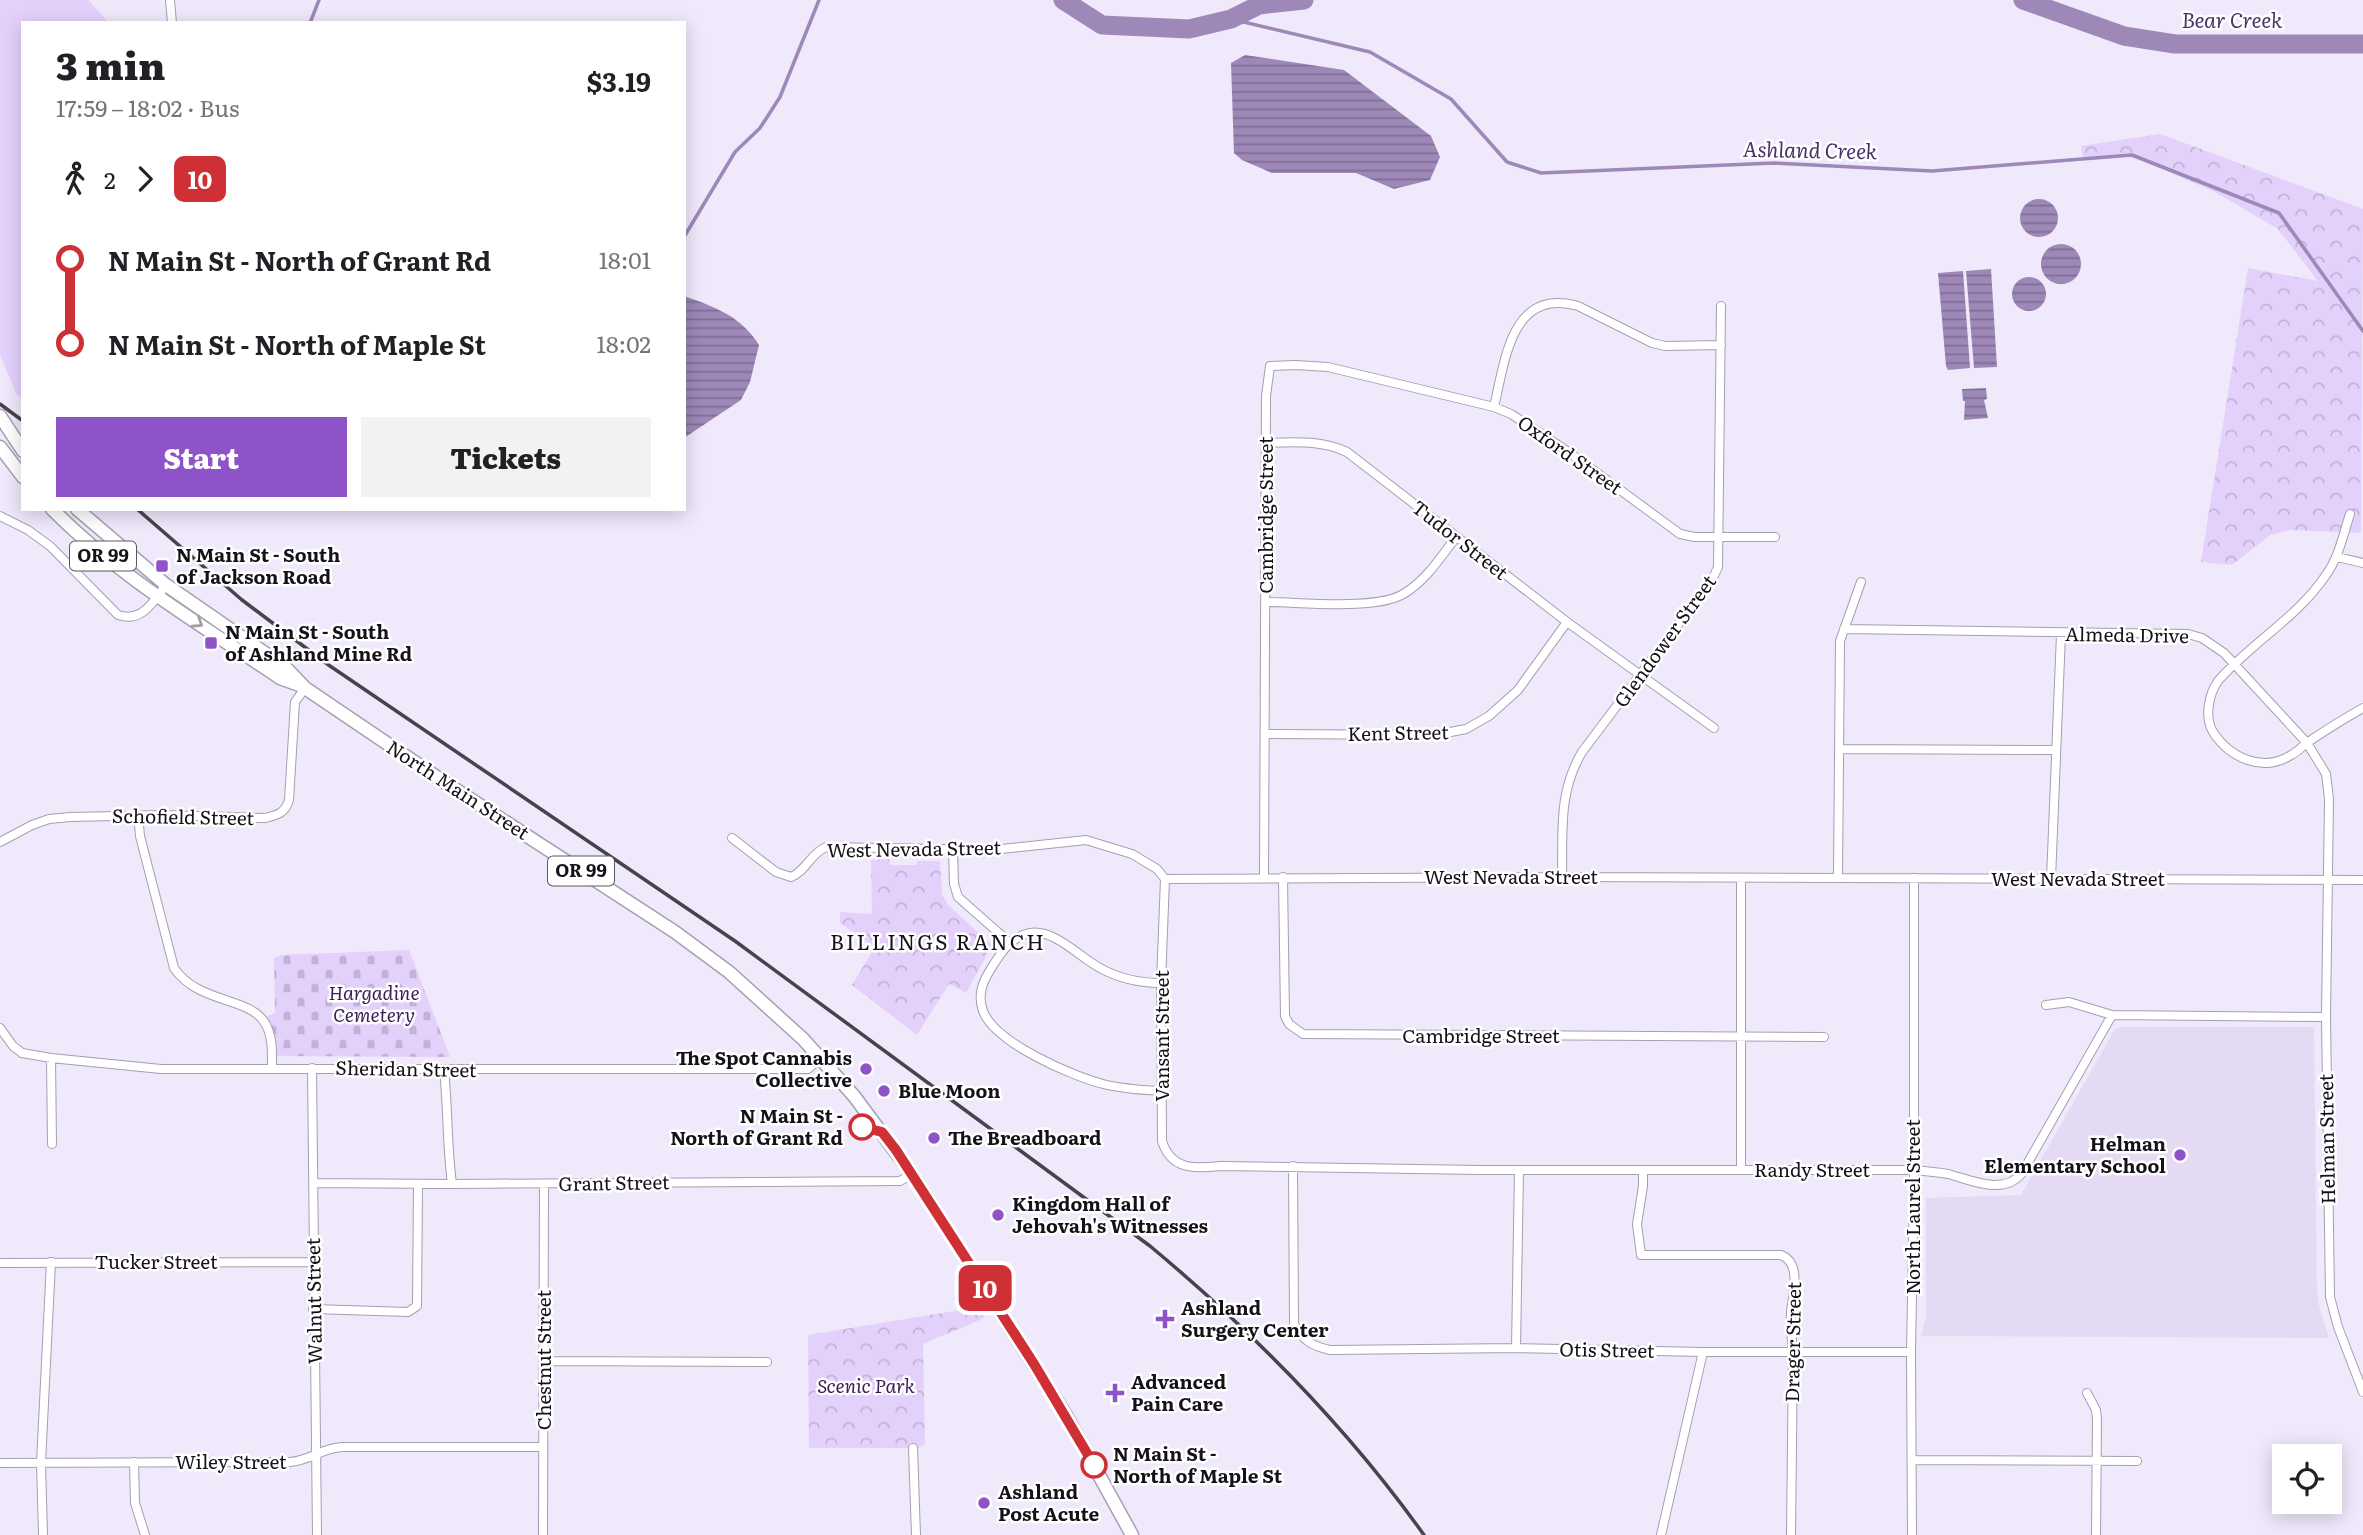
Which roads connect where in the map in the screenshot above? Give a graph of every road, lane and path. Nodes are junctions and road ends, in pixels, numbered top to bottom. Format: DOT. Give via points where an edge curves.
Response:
graph roads {
  1 [pos="170,0"];
  2 [pos="172,21"];
  3 [pos="1721,306"];
  4 [pos="1721,345"];
  5 [pos="1266,404"];
  6 [pos="1494,407"];
  7 [pos="0,416"];
  8 [pos="1266,443"];
  9 [pos="0,447"];
  10 [pos="21,448"];
  11 [pos="21,453"];
  12 [pos="10,462"];
  13 [pos="21,475"];
  14 [pos="54,511"];
  15 [pos="78,511"];
  16 [pos="2350,514"];
  17 [pos="0,516"];
  18 [pos="1456,537"];
  19 [pos="1718,537"];
  20 [pos="1775,537"];
  21 [pos="2337,556"];
  22 [pos="2363,563"];
  23 [pos="1861,582"];
  24 [pos="166,585"];
  25 [pos="158,596"];
  26 [pos="1266,601"];
  27 [pos="1567,622"];
  28 [pos="1843,629"];
  29 [pos="2061,634"];
  30 [pos="2235,664"];
  31 [pos="1641,676"];
  32 [pos="305,688"];
  33 [pos="2363,708"];
  34 [pos="1714,728"];
  35 [pos="1265,734"];
  36 [pos="2307,743"];
  37 [pos="1839,749"];
  38 [pos="2056,750"];
  39 [pos="138,815"];
  40 [pos="732,838"];
  41 [pos="0,842"];
  42 [pos="953,850"];
  43 [pos="1283,877"];
  44 [pos="1562,877"];
  45 [pos="1838,877"];
  46 [pos="1264,878"];
  47 [pos="1741,878"];
  48 [pos="1914,878"];
  49 [pos="1165,879"];
  50 [pos="2051,879"];
  51 [pos="2327,880"];
  52 [pos="2363,880"];
  53 [pos="1009,942"];
  54 [pos="1161,982"];
  55 [pos="2046,1005"];
  56 [pos="2112,1015"];
  57 [pos="2326,1017"];
  58 [pos="0,1028"];
  59 [pos="1741,1037"];
  60 [pos="1824,1037"];
  61 [pos="51,1058"];
  62 [pos="821,1058"];
  63 [pos="312,1068"];
  64 [pos="272,1069"];
  65 [pos="444,1070"];
  66 [pos="1161,1091"];
  67 [pos="52,1144"];
  68 [pos="1293,1166"];
  69 [pos="1201,1169"];
  70 [pos="1519,1170"];
  71 [pos="1643,1170"];
  72 [pos="1741,1170"];
  73 [pos="1914,1170"];
  74 [pos="912,1174"];
  75 [pos="314,1183"];
  76 [pos="418,1184"];
  77 [pos="452,1184"];
  78 [pos="544,1184"];
  79 [pos="51,1262"];
  80 [pos="313,1262"];
  81 [pos="0,1263"];
  82 [pos="313,1309"];
  83 [pos="1517,1348"];
  84 [pos="1703,1352"];
  85 [pos="1911,1352"];
  86 [pos="1793,1353"];
  87 [pos="544,1361"];
  88 [pos="766,1362"];
  89 [pos="2363,1392"];
  90 [pos="2087,1393"];
  91 [pos="543,1447"];
  92 [pos="913,1448"];
  93 [pos="316,1453"];
  94 [pos="1912,1460"];
  95 [pos="2097,1461"];
  96 [pos="2137,1461"];
  97 [pos="134,1462"];
  98 [pos="0,1463"];
  99 [pos="41,1463"];
  100 [pos="43,1535"];
  101 [pos="145,1535"];
  102 [pos="317,1535"];
  103 [pos="543,1535"];
  104 [pos="916,1535"];
  105 [pos="1132,1535"];
  106 [pos="1661,1535"];
  107 [pos="1791,1535"];
  108 [pos="1912,1535"];
  109 [pos="2096,1535"];
  1 -- 2 [label="street"];
  3 -- 4 [label="street, Glendower Street"];
  4 -- 6 [label="street" via="1652,343 1578,306 1551,303 1527,315 1514,331"];
  4 -- 19 [label="street, Glendower Street"];
  5 -- 6 [label="street, Oxford Street" via="1270,366 1295,365 1328,367"];
  5 -- 8 [label="street, Cambridge Street"];
  6 -- 19 [label="street, Oxford Street" via="1527,423 1680,534"];
  7 -- 10 [label="main road"];
  8 -- 18 [label="street, Tudor Street" via="1308,442 1347,452"];
  8 -- 26 [label="street, Cambridge Street"];
  9 -- 12 [label="main road"];
  11 -- 12 [label="street"];
  12 -- 13 [label="main road"];
  14 -- 25 [label="main road, OR 99" via="103,556"];
  15 -- 24 [label="main road, OR 99"];
  16 -- 21 [label="street"];
  17 -- 25 [label="street" via="50,546 118,615 141,614"];
  18 -- 26 [label="street" via="1432,569 1400,596 1373,602"];
  18 -- 27 [label="street, Tudor Street"];
  19 -- 20 [label="street, Oxford Street"];
  19 -- 31 [label="street, Glendower Street" via="1718,567 1713,578"];
  21 -- 22 [label="street"];
  21 -- 30 [label="street" via="2301,605"];
  23 -- 28 [label="street"];
  24 -- 25 [label="street"];
  24 -- 32 [label="main road, North Main Street / OR 99" via="285,667"];
  25 -- 32 [label="main road, North Main Street / OR 99, one-way" via="280,678"];
  26 -- 35 [label="street, Cambridge Street"];
  27 -- 31 [label="street, Tudor Street"];
  27 -- 35 [label="street, Kent Street" via="1518,690 1466,729 1436,735"];
  28 -- 29 [label="street, Almeda Drive"];
  28 -- 37 [label="street" via="1839,641"];
  29 -- 30 [label="street, Almeda Drive" via="2188,634 2212,644"];
  29 -- 38 [label="street"];
  30 -- 36 [label="street, Almeda Drive"];
  30 -- 36 [label="street" via="2214,686 2209,706 2209,724 2224,745 2243,760 2265,764 2288,757"];
  31 -- 34 [label="street, Tudor Street"];
  31 -- 44 [label="street, Glendower Street" via="1582,752 1568,781"];
  32 -- 39 [label="street, Schofield Street" via="295,702 290,791 283,812 265,818"];
  32 -- 62 [label="main road, North Main Street / OR 99" via="676,932 747,987"];
  33 -- 36 [label="street"];
  35 -- 46 [label="street, Cambridge Street"];
  36 -- 51 [label="street, Almeda Drive" via="2328,782"];
  37 -- 38 [label="street"];
  37 -- 45 [label="street"];
  38 -- 50 [label="street"];
  39 -- 41 [label="street, Schofield Street" via="49,819"];
  39 -- 64 [label="street" via="139,836 174,968 196,989 257,1012 270,1035"];
  40 -- 42 [label="street, West Nevada Street" via="788,877 797,876 815,853 826,847"];
  42 -- 49 [label="street, West Nevada Street" via="1086,840 1132,854"];
  42 -- 53 [label="street" via="958,897"];
  43 -- 44 [label="street, West Nevada Street"];
  43 -- 46 [label="street, West Nevada Street"];
  43 -- 59 [label="street, Cambridge Street" via="1285,1016 1303,1034"];
  44 -- 47 [label="street, West Nevada Street"];
  45 -- 47 [label="street, West Nevada Street"];
  45 -- 48 [label="street, West Nevada Street"];
  46 -- 49 [label="street, West Nevada Street"];
  47 -- 59 [label="street"];
  48 -- 50 [label="street, West Nevada Street"];
  48 -- 73 [label="street, North Laurel Street"];
  49 -- 54 [label="street, Vansant Street"];
  50 -- 51 [label="street, West Nevada Street"];
  51 -- 52 [label="street, West Nevada Street"];
  51 -- 57 [label="street, Helman Street"];
  53 -- 54 [label="street" via="1045,933 1113,974"];
  53 -- 66 [label="street" via="981,989 984,1015 991,1024 1023,1049 1062,1070 1106,1085"];
  54 -- 66 [label="street, Vansant Street"];
  55 -- 56 [label="street" via="2069,1002"];
  56 -- 57 [label="street"];
  56 -- 73 [label="street, Randy Street" via="2013,1182 1979,1184"];
  57 -- 89 [label="street, Helman Street" via="2330,1297"];
  58 -- 61 [label="street, Sheridan Street" via="22,1054"];
  59 -- 60 [label="street, Cambridge Street"];
  59 -- 72 [label="street"];
  61 -- 64 [label="street, Sheridan Street" via="161,1069"];
  61 -- 67 [label="street"];
  62 -- 65 [label="street, Sheridan Street" via="808,1069"];
  62 -- 74 [label="main road, North Main Street / OR 99"];
  63 -- 64 [label="street, Sheridan Street"];
  63 -- 65 [label="street, Sheridan Street"];
  63 -- 75 [label="street, Walnut Street"];
  65 -- 77 [label="street"];
  66 -- 69 [label="street, Vansant Street" via="1164,1150 1181,1165"];
  68 -- 69 [label="street, Randy Street"];
  68 -- 70 [label="street, Randy Street"];
  68 -- 83 [label="street, Otis Street" via="1293,1314 1294,1324 1306,1340 1329,1350"];
  70 -- 71 [label="street, Randy Street"];
  70 -- 83 [label="street"];
  71 -- 72 [label="street, Randy Street"];
  71 -- 86 [label="street, Drager Street" via="1637,1224 1642,1255 1789,1258 1794,1281"];
  72 -- 73 [label="street, Randy Street"];
  73 -- 85 [label="street, North Laurel Street"];
  74 -- 78 [label="street, Grant Street" via="900,1181"];
  74 -- 105 [label="main road, North Main Street / OR 99" via="1067,1417"];
  75 -- 76 [label="street, Grant Street"];
  75 -- 80 [label="street, Walnut Street"];
  76 -- 77 [label="street, Grant Street"];
  76 -- 82 [label="street" via="417,1306 408,1312"];
  77 -- 78 [label="street, Grant Street"];
  78 -- 87 [label="street, Chestnut Street"];
  79 -- 80 [label="street, Tucker Street"];
  79 -- 81 [label="street, Tucker Street"];
  79 -- 99 [label="street"];
  80 -- 82 [label="street, Walnut Street"];
  82 -- 93 [label="street, Walnut Street"];
  83 -- 84 [label="street, Otis Street"];
  84 -- 86 [label="street, Otis Street"];
  84 -- 106 [label="street"];
  85 -- 86 [label="street, Otis Street"];
  85 -- 94 [label="street, North Laurel Street"];
  86 -- 107 [label="street, Drager Street"];
  87 -- 88 [label="street"];
  87 -- 91 [label="street, Chestnut Street"];
  90 -- 95 [label="street" via="2096,1410"];
  91 -- 93 [label="street, Wiley Street" via="342,1447"];
  91 -- 103 [label="street, Chestnut Street"];
  92 -- 104 [label="street"];
  93 -- 97 [label="street, Wiley Street" via="290,1462"];
  93 -- 102 [label="street, Walnut Street"];
  94 -- 95 [label="street"];
  94 -- 108 [label="street, North Laurel Street"];
  95 -- 96 [label="street"];
  95 -- 109 [label="street"];
  97 -- 99 [label="street, Wiley Street"];
  97 -- 101 [label="street" via="135,1503"];
  98 -- 99 [label="street, Wiley Street"];
  99 -- 100 [label="street"];
}
